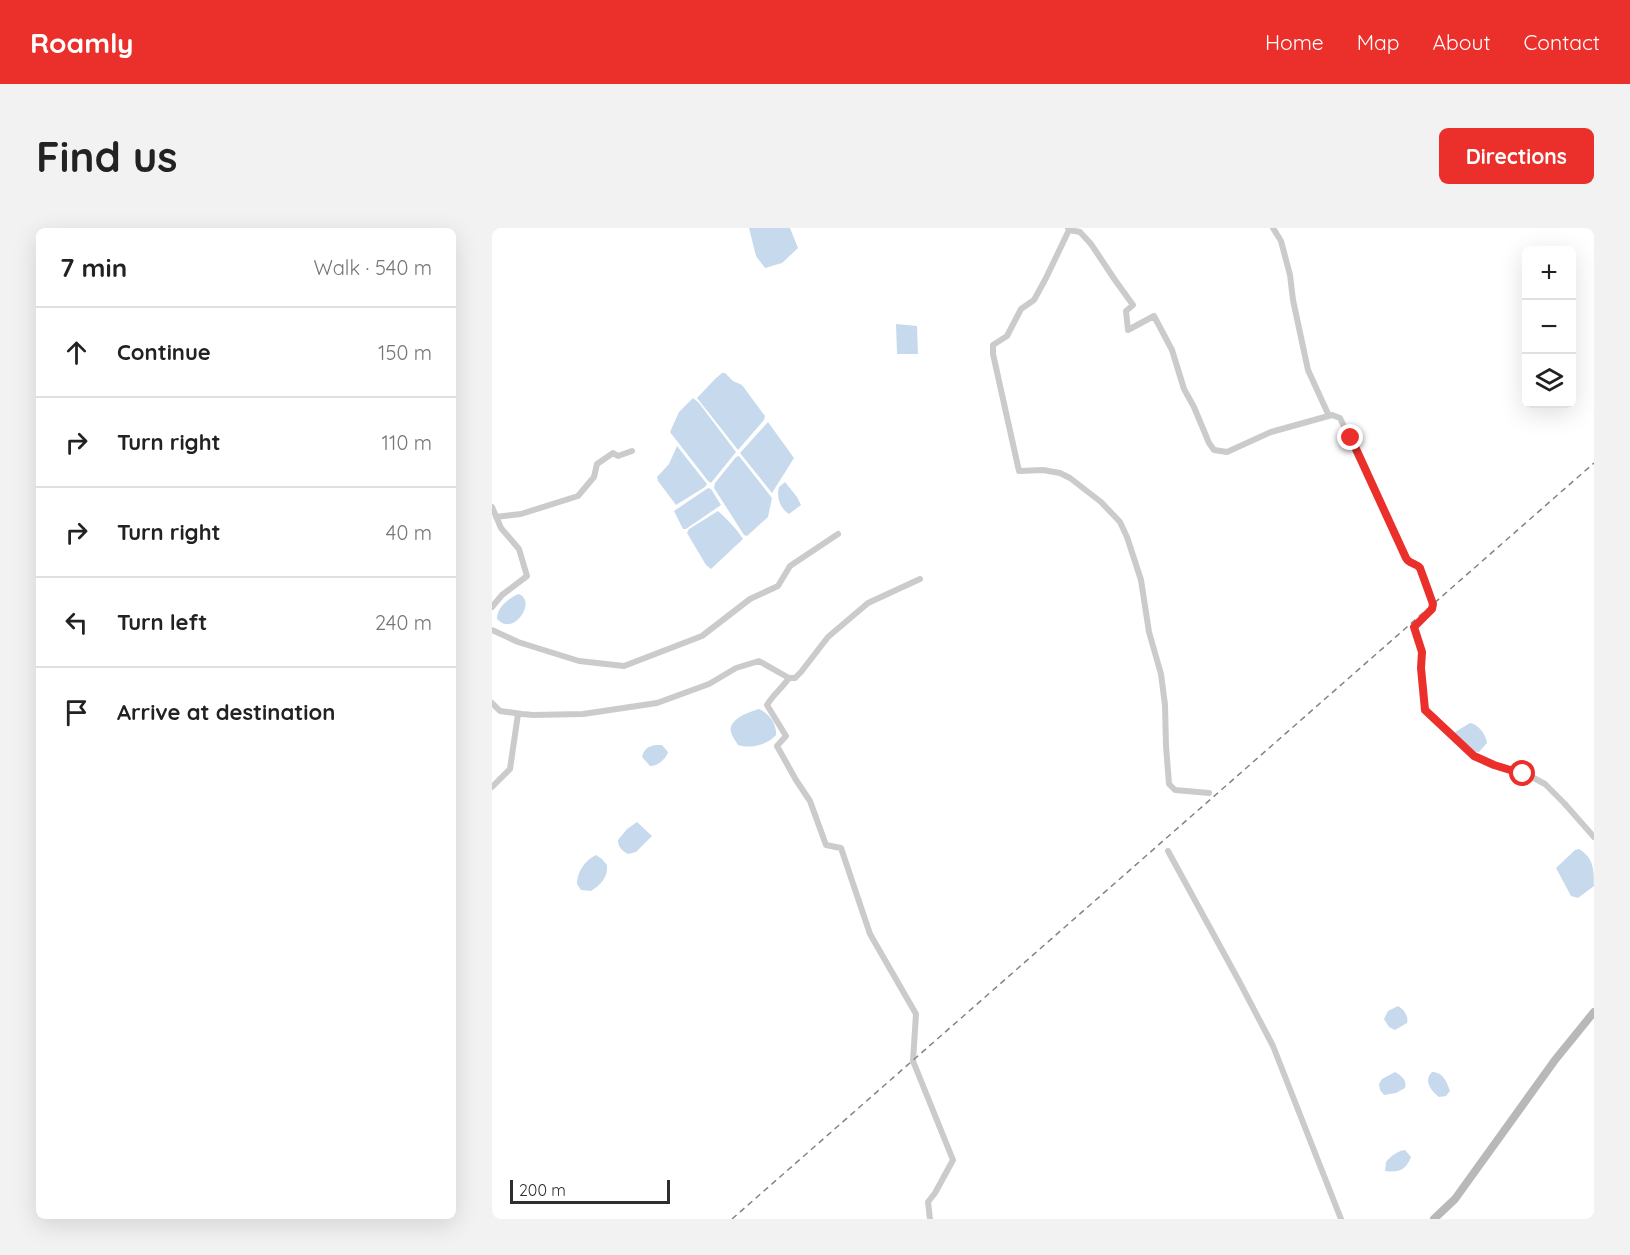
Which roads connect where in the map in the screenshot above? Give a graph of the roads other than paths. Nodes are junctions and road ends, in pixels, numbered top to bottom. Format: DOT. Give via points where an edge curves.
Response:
graph roads {
  1 [pos="1273,228"];
  2 [pos="1068,229"];
  3 [pos="1329,416"];
  4 [pos="632,451"];
  5 [pos="492,507"];
  6 [pos="496,517"];
  7 [pos="838,534"];
  8 [pos="920,579"];
  9 [pos="492,607"];
  10 [pos="492,630"];
  11 [pos="789,678"];
  12 [pos="492,703"];
  13 [pos="518,714"];
  14 [pos="492,787"];
  15 [pos="1209,793"];
  16 [pos="1594,837"];
  17 [pos="1168,851"];
  18 [pos="1594,1012"];
  19 [pos="930,1219"];
  20 [pos="1341,1219"];
  21 [pos="1434,1219"];
  1 -- 3 [label="street" via="1281,241 1290,275 1308,370"];
  2 -- 3 [label="street" via="1080,232 1092,244 1133,305 1126,311 1128,330 1154,316 1214,450 1227,452 1271,432"];
  2 -- 15 [label="street" via="1034,300 1021,309 1007,336 993,345 1019,471 1043,470 1070,478 1120,522 1141,580 1161,674 1169,783 1176,790"];
  3 -- 16 [label="street" via="1338,416 1344,423 1408,562 1420,568 1433,604 1414,627 1422,652 1427,713 1474,756 1545,784"];
  4 -- 6 [label="street" via="618,456 613,453 597,464 594,477 578,496 521,514"];
  5 -- 6 [label="street"];
  6 -- 9 [label="street" via="519,549 527,576"];
  7 -- 10 [label="street" via="790,566 776,588 750,599 702,636 624,666 579,662"];
  8 -- 11 [label="street" via="868,603 828,637 795,678"];
  11 -- 13 [label="street" via="759,661 657,703 583,714"];
  11 -- 19 [label="street" via="767,705 786,736 777,746 810,801 826,845 841,848 870,934 916,1014 912,1061 953,1160 928,1202"];
  12 -- 13 [label="street" via="500,711"];
  13 -- 14 [label="street" via="510,769"];
  17 -- 20 [label="street" via="1273,1046"];
  18 -- 21 [label="main road" via="1455,1199"];
}
